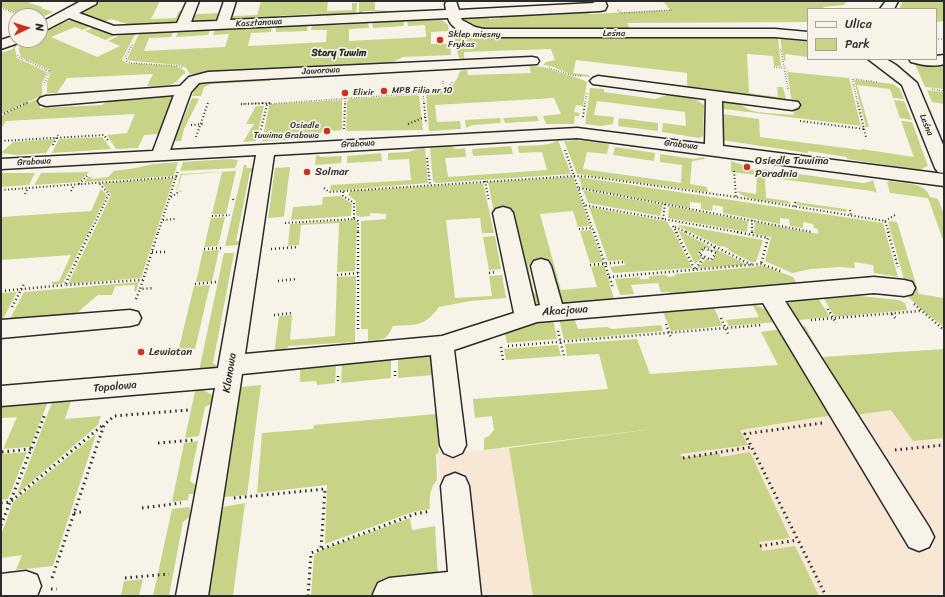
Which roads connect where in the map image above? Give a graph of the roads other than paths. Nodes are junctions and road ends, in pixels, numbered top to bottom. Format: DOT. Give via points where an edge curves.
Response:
graph roads {
  1 [pos="91,1"];
  2 [pos="193,1"];
  3 [pos="230,1"];
  4 [pos="392,1"];
  5 [pos="599,1"];
  6 [pos="505,6"];
  7 [pos="451,7"];
  8 [pos="69,14"];
  9 [pos="392,16"];
  10 [pos="48,25"];
  11 [pos="222,25"];
  12 [pos="182,27"];
  13 [pos="804,35"];
  14 [pos="944,59"];
  15 [pos="877,60"];
  16 [pos="902,60"];
  17 [pos="927,60"];
  18 [pos="532,61"];
  19 [pos="598,81"];
  20 [pos="909,83"];
  21 [pos="184,90"];
  22 [pos="45,94"];
  23 [pos="714,95"];
  24 [pos="790,99"];
  25 [pos="266,149"];
  26 [pos="714,150"];
  27 [pos="160,154"];
  28 [pos="1,164"];
  29 [pos="944,168"];
  30 [pos="944,180"];
  31 [pos="503,213"];
  32 [pos="541,266"];
  33 [pos="900,287"];
  34 [pos="769,295"];
  35 [pos="133,309"];
  36 [pos="553,312"];
  37 [pos="526,317"];
  38 [pos="1,329"];
  39 [pos="442,345"];
  40 [pos="230,371"];
  41 [pos="1,396"];
  42 [pos="453,445"];
  43 [pos="456,496"];
  44 [pos="919,537"];
  45 [pos="464,591"];
  46 [pos="389,594"];
  47 [pos="192,596"];
  1 -- 8 [label="street"];
  2 -- 12 [label="street"];
  3 -- 11 [label="street"];
  4 -- 9 [label="street"];
  5 -- 6 [label="street, Kasztanowa" via="600,7"];
  6 -- 7 [label="street, Kasztanowa"];
  7 -- 9 [label="street, Kasztanowa"];
  7 -- 13 [label="street, Leśna" via="456,22 463,28 496,34 775,32"];
  8 -- 10 [label="street"];
  8 -- 12 [label="street, Kasztanowa" via="113,30"];
  9 -- 11 [label="street, Kasztanowa"];
  11 -- 12 [label="street, Kasztanowa"];
  14 -- 17 [label="street"];
  15 -- 20 [label="street, Leśna"];
  16 -- 20 [label="street, Leśna"];
  18 -- 21 [label="street, Jaworowa" via="208,77 194,80"];
  19 -- 23 [label="street"];
  20 -- 29 [label="street, Leśna"];
  21 -- 22 [label="street" via="95,98"];
  21 -- 27 [label="street"];
  23 -- 24 [label="street"];
  23 -- 26 [label="street, Grabowa"];
  25 -- 26 [label="street, Grabowa" via="577,133"];
  25 -- 27 [label="street, Grabowa"];
  25 -- 40 [label="street, Klonowa"];
  26 -- 30 [label="street, Grabowa"];
  27 -- 28 [label="street, Grabowa"];
  31 -- 37 [label="street"];
  32 -- 36 [label="street"];
  33 -- 34 [label="street, Akacjowa" via="874,285"];
  34 -- 36 [label="street, Akacjowa"];
  34 -- 44 [label="street"];
  35 -- 38 [label="street"];
  36 -- 37 [label="street, Akacjowa"];
  37 -- 39 [label="street, Akacjowa"];
  39 -- 40 [label="street, Akacjowa" via="358,352"];
  39 -- 42 [label="street"];
  40 -- 41 [label="street, Topolowa"];
  40 -- 47 [label="street, Klonowa"];
  43 -- 45 [label="street"];
  45 -- 46 [label="street"];
}
